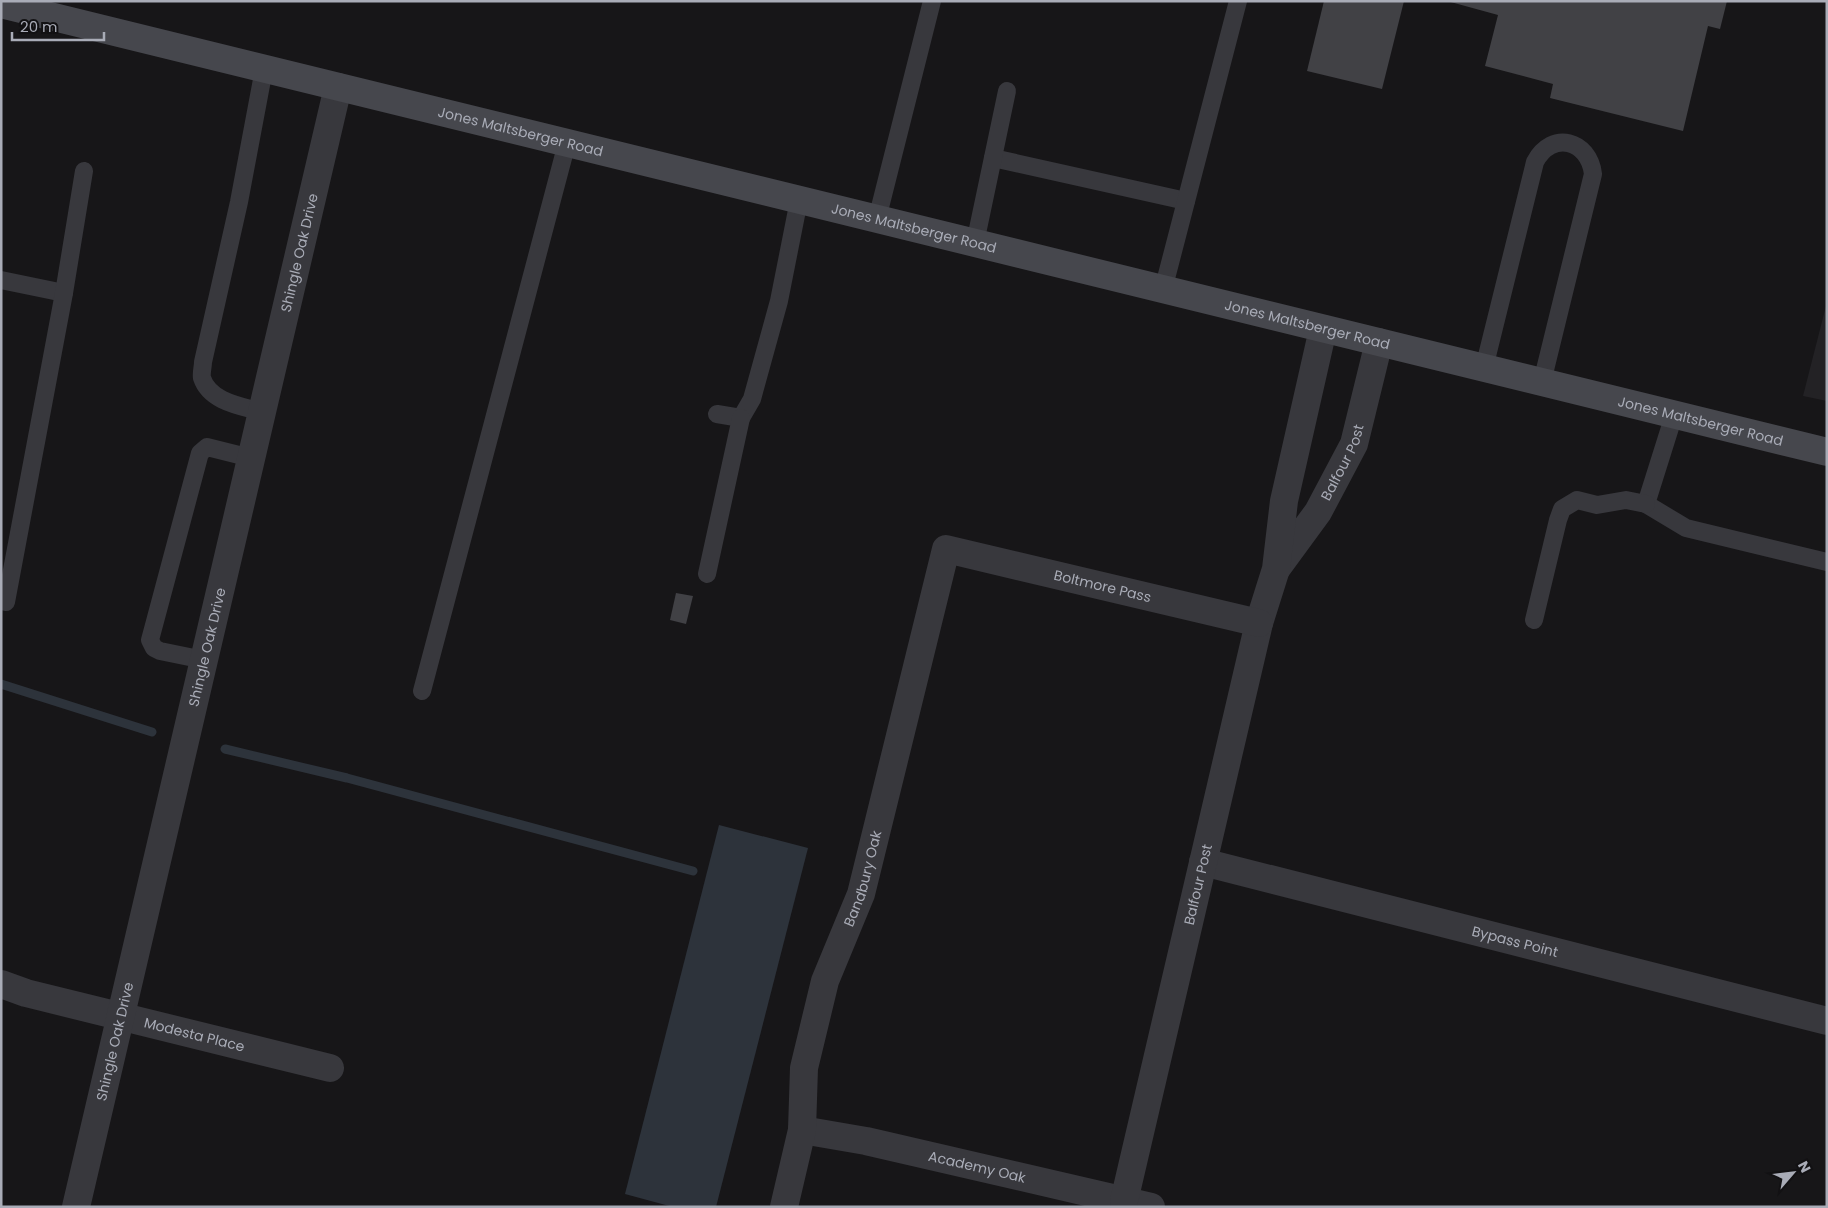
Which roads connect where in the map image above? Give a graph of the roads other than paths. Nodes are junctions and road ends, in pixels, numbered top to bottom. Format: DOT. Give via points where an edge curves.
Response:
graph roads {
  1 [pos="932,1"];
  2 [pos="1238,1"];
  3 [pos="1,4"];
  4 [pos="264,69"];
  5 [pos="338,87"];
  6 [pos="1007,91"];
  7 [pos="567,143"];
  8 [pos="993,158"];
  9 [pos="84,171"];
  10 [pos="799,200"];
  11 [pos="1186,201"];
  12 [pos="877,219"];
  13 [pos="975,243"];
  14 [pos="1,280"];
  15 [pos="1163,290"];
  16 [pos="64,293"];
  17 [pos="1323,329"];
  18 [pos="1379,342"];
  19 [pos="1484,368"];
  20 [pos="1542,382"];
  21 [pos="262,412"];
  22 [pos="716,414"];
  23 [pos="1674,415"];
  24 [pos="741,418"];
  25 [pos="1827,452"];
  26 [pos="251,458"];
  27 [pos="1646,504"];
  28 [pos="946,549"];
  29 [pos="1827,562"];
  30 [pos="1276,569"];
  31 [pos="707,574"];
  32 [pos="1,601"];
  33 [pos="1534,620"];
  34 [pos="1259,623"];
  35 [pos="204,660"];
  36 [pos="422,691"];
  37 [pos="1203,862"];
  38 [pos="1,984"];
  39 [pos="121,1017"];
  40 [pos="1827,1021"];
  41 [pos="330,1068"];
  42 [pos="802,1130"];
  43 [pos="1124,1201"];
  44 [pos="76,1207"];
  45 [pos="784,1207"];
  46 [pos="1151,1207"];
  1 -- 12 [label="lane"];
  2 -- 11 [label="lane"];
  3 -- 4 [label="main road, Jones Maltsberger Road"];
  4 -- 5 [label="main road, Jones Maltsberger Road"];
  4 -- 21 [label="lane" via="202,377 208,389 220,399"];
  5 -- 7 [label="main road, Jones Maltsberger Road"];
  5 -- 21 [label="street, Shingle Oak Drive"];
  6 -- 8 [label="lane"];
  7 -- 10 [label="main road, Jones Maltsberger Road"];
  7 -- 36 [label="lane"];
  8 -- 11 [label="lane"];
  8 -- 13 [label="lane"];
  9 -- 16 [label="lane"];
  10 -- 12 [label="main road, Jones Maltsberger Road"];
  10 -- 24 [label="lane" via="779,301 752,399"];
  11 -- 15 [label="lane"];
  12 -- 13 [label="main road, Jones Maltsberger Road"];
  13 -- 15 [label="main road, Jones Maltsberger Road"];
  14 -- 16 [label="lane"];
  15 -- 17 [label="main road, Jones Maltsberger Road"];
  16 -- 32 [label="lane" via="6,602"];
  17 -- 18 [label="main road, Jones Maltsberger Road"];
  17 -- 30 [label="street, Balfour Post" via="1284,501"];
  18 -- 19 [label="main road, Jones Maltsberger Road"];
  18 -- 30 [label="street, Balfour Post" via="1354,444 1318,512"];
  19 -- 20 [label="main road, Jones Maltsberger Road"];
  19 -- 20 [label="lane" via="1535,162 1547,147 1565,142 1582,149 1592,164 1593,174"];
  20 -- 23 [label="main road, Jones Maltsberger Road"];
  21 -- 26 [label="street, Shingle Oak Drive"];
  22 -- 24 [label="lane"];
  23 -- 25 [label="main road, Jones Maltsberger Road"];
  23 -- 27 [label="lane"];
  24 -- 31 [label="lane"];
  26 -- 35 [label="street, Shingle Oak Drive"];
  26 -- 35 [label="lane" via="207,447 200,453 150,640 160,651"];
  27 -- 29 [label="lane" via="1686,528"];
  27 -- 33 [label="lane" via="1626,500 1597,505 1577,500 1562,509"];
  28 -- 34 [label="street, Boltmore Pass"];
  28 -- 42 [label="street, Bandbury Oak" via="861,894 825,980 804,1068"];
  30 -- 34 [label="street, Balfour Post"];
  34 -- 37 [label="street, Balfour Post"];
  35 -- 39 [label="street, Shingle Oak Drive"];
  37 -- 40 [label="street, Bypass Point"];
  37 -- 43 [label="street, Balfour Post"];
  38 -- 39 [label="street, Modesta Place"];
  39 -- 41 [label="street, Modesta Place"];
  39 -- 44 [label="street, Shingle Oak Drive"];
  42 -- 43 [label="street, Academy Oak" via="866,1141"];
  42 -- 45 [label="street, Bandbury Oak"];
  43 -- 46 [label="street, Academy Oak"];
}
